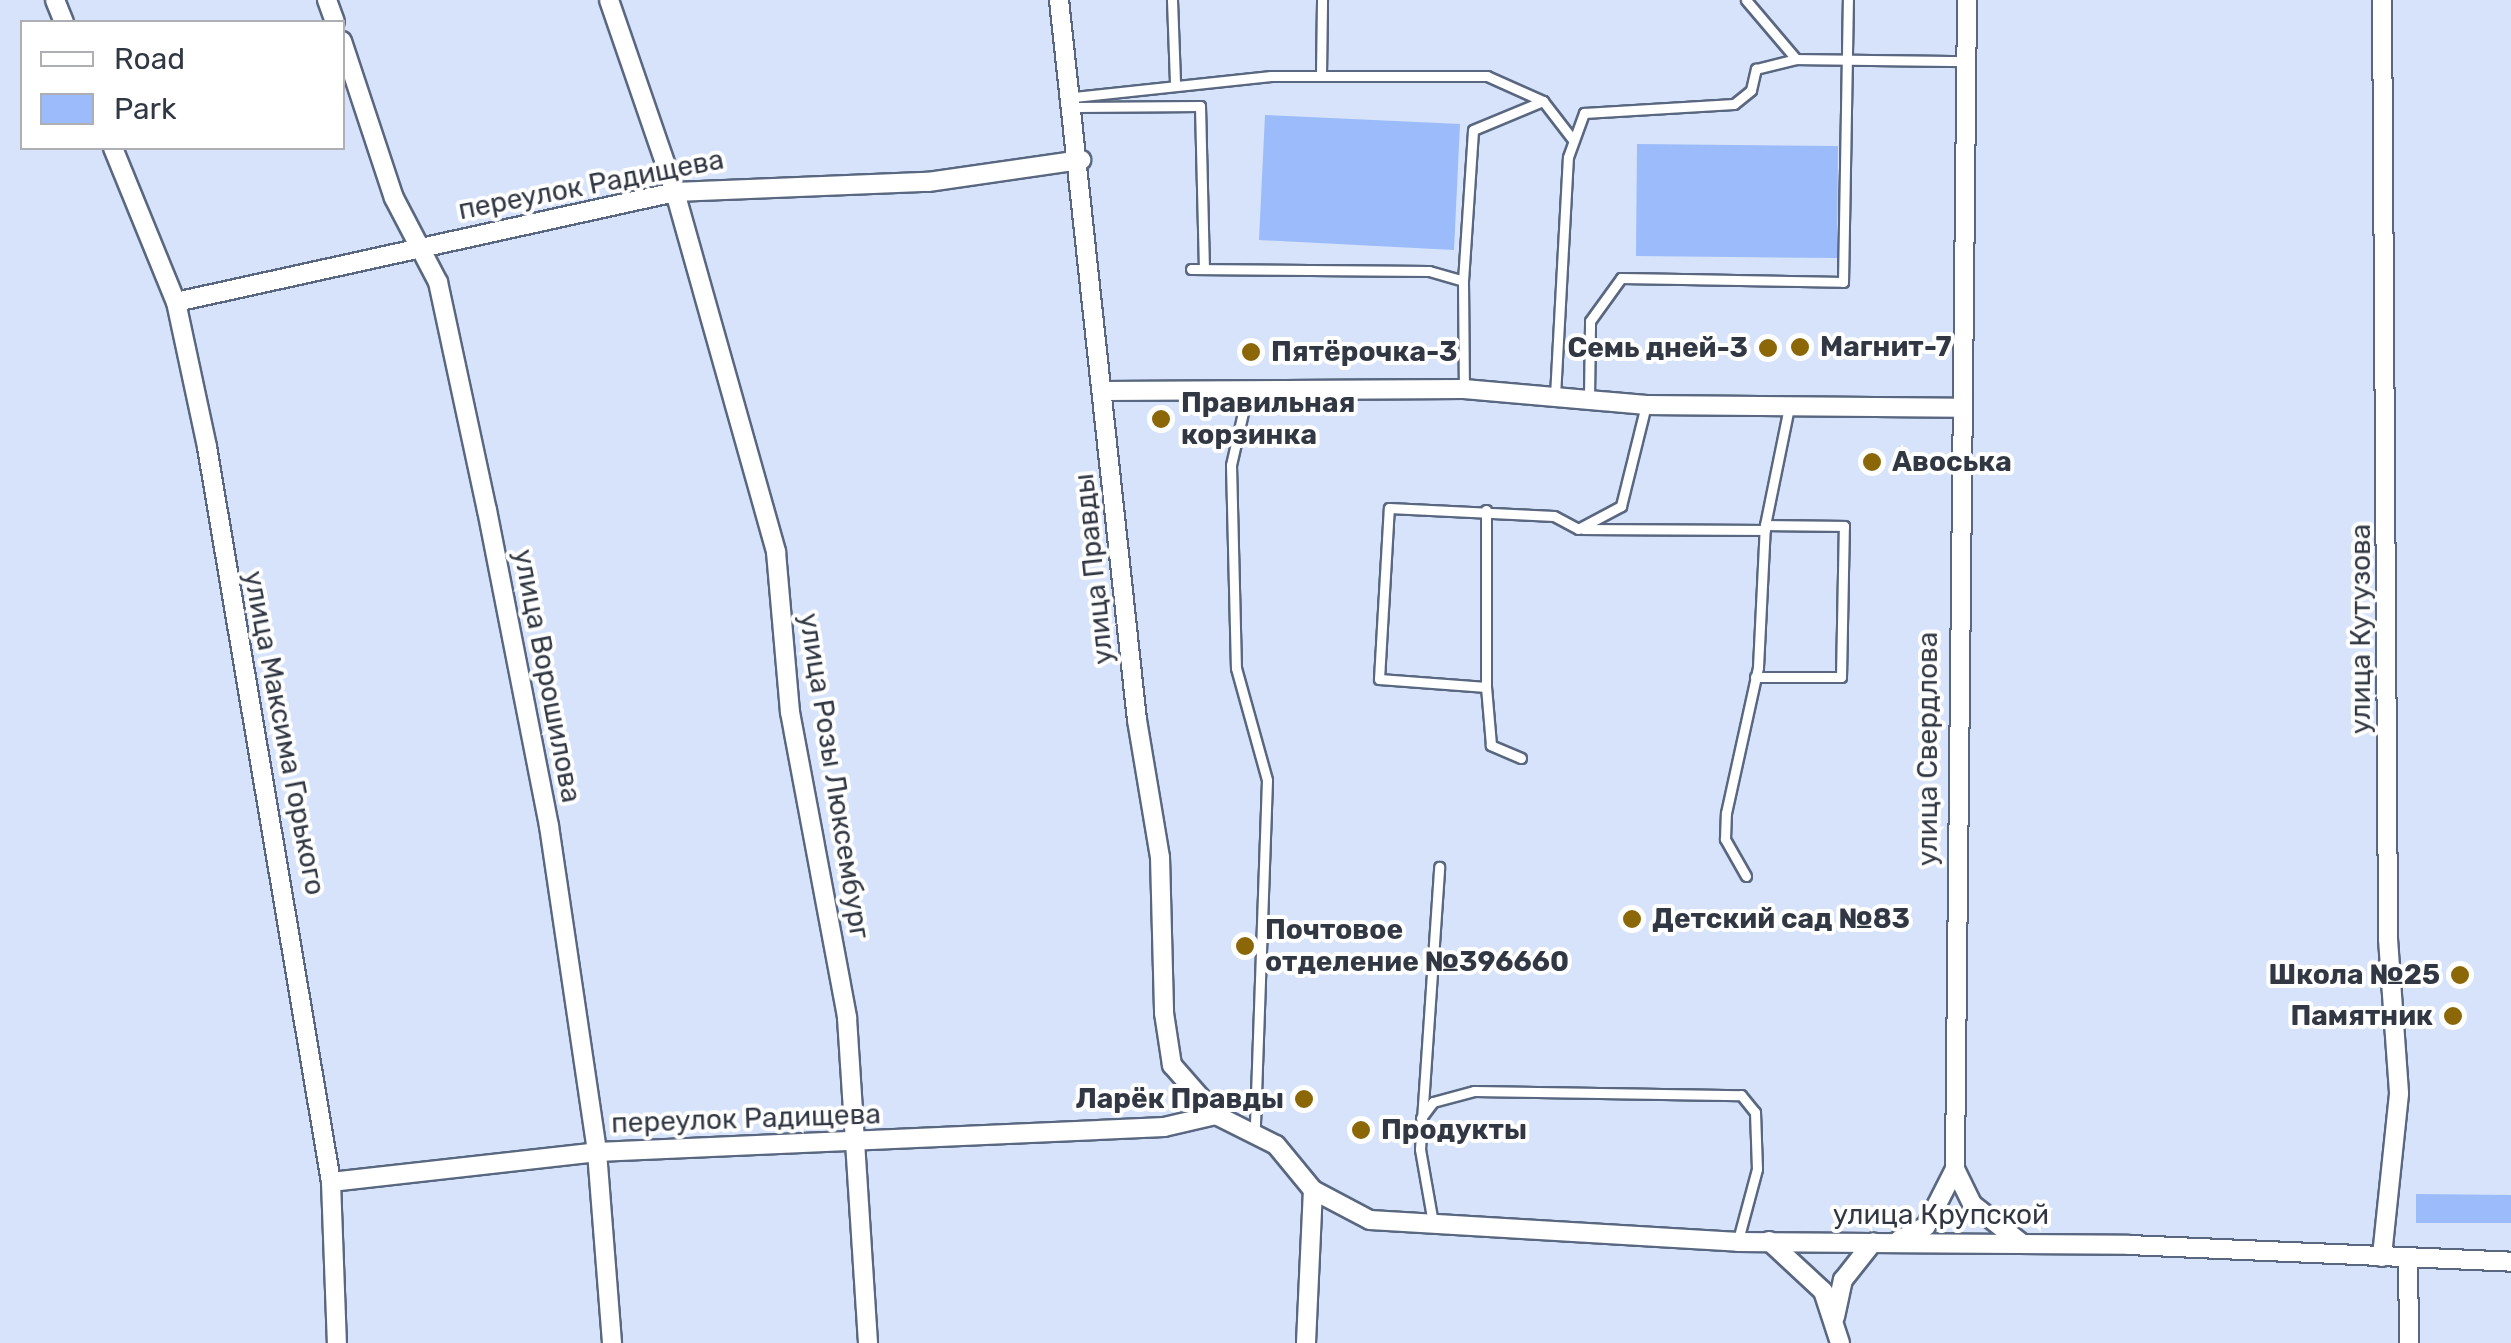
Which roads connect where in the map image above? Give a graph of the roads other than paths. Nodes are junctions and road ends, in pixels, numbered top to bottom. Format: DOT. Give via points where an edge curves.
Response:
graph roads {
  1 [pos="609,0"];
  2 [pos="1059,0"];
  3 [pos="1172,0"];
  4 [pos="1322,0"];
  5 [pos="1746,0"];
  6 [pos="1848,0"];
  7 [pos="1966,0"];
  8 [pos="2382,0"];
  9 [pos="345,49"];
  10 [pos="1796,60"];
  11 [pos="1966,61"];
  12 [pos="1845,62"];
  13 [pos="1320,74"];
  14 [pos="1176,81"];
  15 [pos="1543,100"];
  16 [pos="1075,102"];
  17 [pos="1572,140"];
  18 [pos="114,150"];
  19 [pos="1081,160"];
  20 [pos="675,192"];
  21 [pos="418,246"];
  22 [pos="1204,266"];
  23 [pos="1191,269"];
  24 [pos="1463,281"];
  25 [pos="176,302"];
  26 [pos="1464,389"];
  27 [pos="1104,391"];
  28 [pos="1246,395"];
  29 [pos="1556,396"];
  30 [pos="1589,397"];
  31 [pos="1646,405"];
  32 [pos="1789,406"];
  33 [pos="1960,408"];
  34 [pos="1486,510"];
  35 [pos="1765,528"];
  36 [pos="1578,529"];
  37 [pos="1755,677"];
  38 [pos="1486,687"];
  39 [pos="1521,758"];
  40 [pos="1439,868"];
  41 [pos="1746,876"];
  42 [pos="1216,1115"];
  43 [pos="1421,1118"];
  44 [pos="1256,1132"];
  45 [pos="862,1144"];
  46 [pos="597,1152"];
  47 [pos="1955,1169"];
  48 [pos="331,1182"];
  49 [pos="1313,1190"];
  50 [pos="1433,1223"];
  51 [pos="1769,1241"];
  52 [pos="1738,1242"];
  53 [pos="1873,1242"];
  54 [pos="1896,1242"];
  55 [pos="2020,1242"];
  56 [pos="2382,1256"];
  57 [pos="2408,1257"];
  58 [pos="2511,1262"];
  59 [pos="1835,1318"];
  60 [pos="337,1343"];
  61 [pos="612,1343"];
  62 [pos="868,1343"];
  63 [pos="1306,1343"];
  64 [pos="1840,1343"];
  65 [pos="2410,1343"];
  1 -- 20 [label="street, улица Розы Люксембург"];
  2 -- 16 [label="street, улица Правды"];
  3 -- 14 [label="lane"];
  4 -- 13 [label="lane"];
  5 -- 10 [label="lane"];
  6 -- 12 [label="lane"];
  7 -- 11 [label="street, улица Свердлова"];
  8 -- 56 [label="street, улица Кутузова" via="2388,939 2399,1094"];
  9 -- 21 [label="street, улица Ворошилова"];
  10 -- 12 [label="lane"];
  10 -- 17 [label="lane" via="1756,68 1752,90 1734,104 1600,105 1584,113"];
  11 -- 12 [label="lane"];
  11 -- 33 [label="street, улица Свердлова"];
  12 -- 30 [label="lane" via="1843,282 1621,278 1590,322"];
  13 -- 14 [label="lane"];
  13 -- 15 [label="lane" via="1487,76"];
  14 -- 16 [label="lane"];
  15 -- 17 [label="lane"];
  15 -- 24 [label="lane" via="1473,130"];
  16 -- 19 [label="street, улица Правды"];
  16 -- 22 [label="lane" via="1200,106"];
  17 -- 29 [label="lane"];
  18 -- 25 [label="street, улица Максима Горького"];
  19 -- 20 [label="street, переулок Радищева" via="928,182"];
  19 -- 27 [label="street, улица Правды"];
  20 -- 21 [label="street, переулок Радищева"];
  20 -- 45 [label="street, улица Розы Люксембург" via="776,552 784,676"];
  21 -- 25 [label="street, переулок Радищева"];
  21 -- 46 [label="street, улица Ворошилова" via="438,282 491,529"];
  22 -- 23 [label="lane"];
  22 -- 24 [label="lane" via="1284,274 1429,271"];
  24 -- 26 [label="lane"];
  25 -- 48 [label="street, улица Максима Горького" via="284,872"];
  26 -- 28 [label="street"];
  26 -- 29 [label="street"];
  27 -- 28 [label="street"];
  27 -- 42 [label="street, улица Правды" via="1137,720 1160,857 1164,1013 1172,1064"];
  28 -- 44 [label="lane" via="1230,466 1236,668 1267,780"];
  29 -- 30 [label="street"];
  30 -- 31 [label="street"];
  31 -- 32 [label="street"];
  31 -- 36 [label="lane" via="1620,506"];
  32 -- 33 [label="street"];
  32 -- 35 [label="lane"];
  33 -- 47 [label="street, улица Свердлова"];
  34 -- 36 [label="lane" via="1554,516"];
  34 -- 38 [label="lane"];
  34 -- 38 [label="lane" via="1389,508 1379,668 1386,682"];
  35 -- 36 [label="lane"];
  35 -- 37 [label="lane"];
  35 -- 37 [label="lane" via="1844,526 1842,677"];
  37 -- 41 [label="lane" via="1726,814 1726,839"];
  38 -- 39 [label="lane" via="1492,745"];
  40 -- 43 [label="lane"];
  42 -- 44 [label="street"];
  42 -- 45 [label="street, переулок Радищева" via="1164,1127"];
  43 -- 50 [label="lane"];
  43 -- 52 [label="lane" via="1433,1102 1474,1091 1741,1095 1754,1112 1757,1169"];
  44 -- 49 [label="street"];
  45 -- 46 [label="street, переулок Радищева"];
  45 -- 62 [label="street, улица Розы Люксембург"];
  46 -- 48 [label="street, переулок Радищева"];
  46 -- 61 [label="street, улица Ворошилова"];
  47 -- 54 [label="street" via="1926,1226"];
  47 -- 55 [label="street" via="1972,1204"];
  48 -- 60 [label="street, улица Максима Горького"];
  49 -- 50 [label="street, улица Крупской" via="1370,1220"];
  49 -- 63 [label="street"];
  50 -- 52 [label="street, улица Крупской"];
  51 -- 52 [label="street, улица Крупской"];
  51 -- 53 [label="street, улица Крупской"];
  51 -- 59 [label="street" via="1806,1269"];
  53 -- 54 [label="street, улица Крупской"];
  53 -- 59 [label="street" via="1842,1280"];
  54 -- 55 [label="street, улица Крупской"];
  55 -- 56 [label="street, улица Крупской"];
  56 -- 57 [label="street, улица Крупской"];
  57 -- 58 [label="street, улица Крупской"];
  57 -- 65 [label="street"];
  59 -- 64 [label="street"];
}
